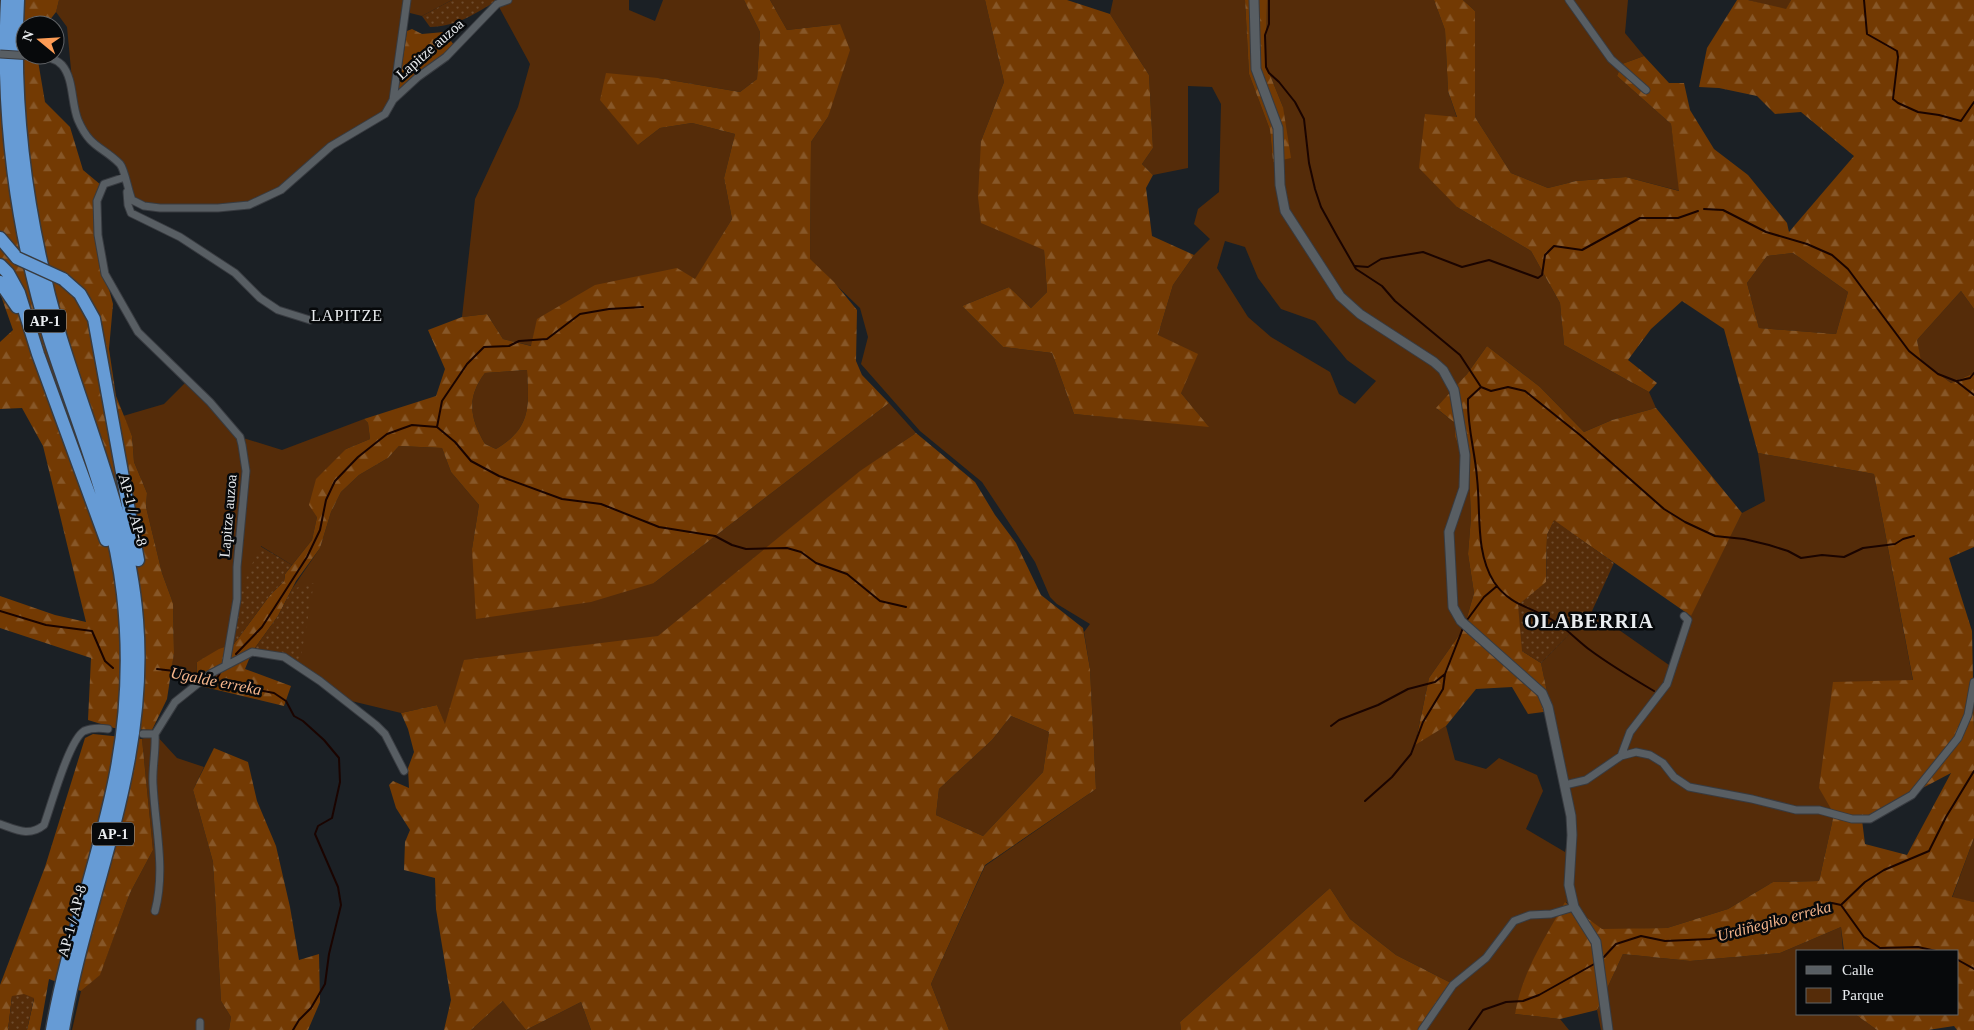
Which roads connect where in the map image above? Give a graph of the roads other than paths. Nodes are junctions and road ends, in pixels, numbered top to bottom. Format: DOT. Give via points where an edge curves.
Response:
graph roads {
  1 [pos="7,0"];
  2 [pos="18,0"];
  3 [pos="407,0"];
  4 [pos="508,0"];
  5 [pos="1254,0"];
  6 [pos="1568,0"];
  7 [pos="0,54"];
  8 [pos="15,55"];
  9 [pos="62,65"];
  10 [pos="1646,90"];
  11 [pos="393,100"];
  12 [pos="125,177"];
  13 [pos="126,187"];
  14 [pos="7,249"];
  15 [pos="0,265"];
  16 [pos="0,282"];
  17 [pos="310,320"];
  18 [pos="29,327"];
  19 [pos="136,614"];
  20 [pos="1684,616"];
  21 [pos="126,635"];
  22 [pos="226,664"];
  23 [pos="1974,682"];
  24 [pos="108,729"];
  25 [pos="143,734"];
  26 [pos="155,734"];
  27 [pos="1621,756"];
  28 [pos="404,771"];
  29 [pos="1565,785"];
  30 [pos="0,824"];
  31 [pos="1574,907"];
  32 [pos="155,912"];
  33 [pos="52,1030"];
  34 [pos="63,1030"];
  35 [pos="1422,1030"];
  36 [pos="1608,1030"];
  1 -- 21 [label="highway, AP-1 / AP-8 / AP-1" via="8,112 25,244 50,339 105,503 120,573"];
  2 -- 19 [label="highway, AP-1 / AP-8 / AP-1" via="21,136 36,242 61,337 119,512"];
  3 -- 11 [label="street, Lapitze auzoa"];
  4 -- 11 [label="street, Lapitze auzoa" via="497,4 446,57"];
  5 -- 29 [label="street" via="1256,69 1278,128 1280,185 1285,211 1340,296 1360,314 1434,362 1443,370 1454,390 1464,454 1464,488 1449,532 1453,607 1461,621 1542,693"];
  6 -- 10 [label="street" via="1611,59"];
  7 -- 8 [label="street, bridge"];
  9 -- 12 [label="street" via="68,75 74,109 84,132 94,146 121,165"];
  11 -- 13 [label="street, Lapitze auzoa" via="385,114 331,146 281,190 249,205 144,206 132,200"];
  12 -- 13 [label="street"];
  12 -- 22 [label="street, Lapitze auzoa" via="104,184 97,201 98,235 105,274 138,332 210,402 240,437 244,451 246,471 237,599"];
  13 -- 17 [label="street" via="132,213 180,237 235,273 260,298 278,310"];
  14 -- 19 [label="highway, bridge" via="63,279 88,306 98,335 139,571 142,601"];
  15 -- 18 [label="highway" via="16,286"];
  16 -- 18 [label="highway"];
  18 -- 21 [label="highway" via="106,538 121,624"];
  19 -- 34 [label="highway, AP-1 / AP-8 / AP-1" via="138,684 131,756 115,828 79,955"];
  20 -- 27 [label="street" via="1688,620 1666,684 1630,732"];
  21 -- 33 [label="highway, AP-1 / AP-8 / AP-1" via="125,707 117,770 68,953"];
  22 -- 26 [label="street" via="175,702"];
  22 -- 28 [label="street" via="252,652 284,657 376,725 385,734"];
  23 -- 27 [label="street" via="1968,715 1958,738 1912,795 1870,819 1852,819 1819,810 1796,810 1689,787 1650,755 1636,752"];
  24 -- 30 [label="street" via="84,732 73,744 44,825 36,832 26,833"];
  25 -- 26 [label="street"];
  26 -- 32 [label="street" via="153,782 161,875"];
  27 -- 29 [label="street" via="1586,780"];
  29 -- 31 [label="street" via="1571,816 1569,885"];
  31 -- 35 [label="street" via="1514,921 1486,958 1453,985"];
  31 -- 36 [label="street" via="1596,942"];
}
